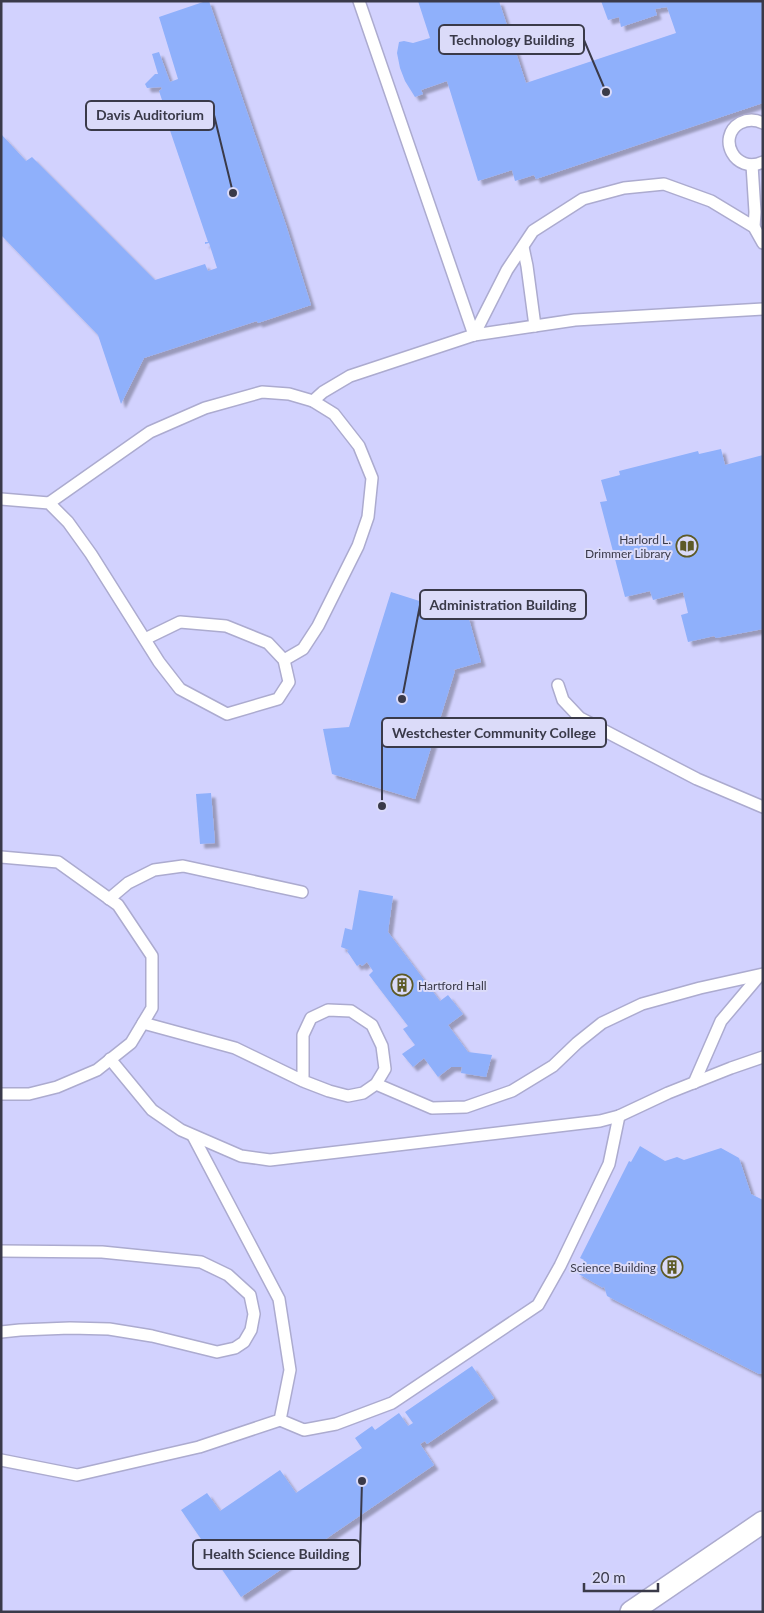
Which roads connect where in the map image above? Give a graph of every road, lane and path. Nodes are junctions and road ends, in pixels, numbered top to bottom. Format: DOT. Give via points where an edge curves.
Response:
graph roads {
  1 [pos="359,1"];
  2 [pos="763,123"];
  3 [pos="757,164"];
  4 [pos="754,226"];
  5 [pos="763,243"];
  6 [pos="523,247"];
  7 [pos="763,309"];
  8 [pos="535,326"];
  9 [pos="474,335"];
  10 [pos="313,401"];
  11 [pos="1,499"];
  12 [pos="49,503"];
  13 [pos="145,639"];
  14 [pos="284,660"];
  15 [pos="558,685"];
  16 [pos="763,808"];
  17 [pos="1,857"];
  18 [pos="302,892"];
  19 [pos="109,898"];
  20 [pos="761,975"];
  21 [pos="143,1022"];
  22 [pos="763,1057"];
  23 [pos="110,1059"];
  24 [pos="303,1081"];
  25 [pos="694,1083"];
  26 [pos="376,1084"];
  27 [pos="1,1094"];
  28 [pos="619,1116"];
  29 [pos="194,1136"];
  30 [pos="1,1251"];
  31 [pos="1,1332"];
  32 [pos="280,1420"];
  33 [pos="1,1460"];
  34 [pos="763,1522"];
  35 [pos="631,1612"];
  1 -- 9 [label="lane"];
  2 -- 3 [label="lane" via="744,121 730,136 734,157 739,162"];
  3 -- 4 [label="lane"];
  4 -- 5 [label="lane"];
  4 -- 6 [label="lane" via="711,201 664,184 624,188 583,199 533,232"];
  6 -- 8 [label="lane"];
  6 -- 9 [label="lane" via="507,270"];
  7 -- 8 [label="lane" via="575,320"];
  8 -- 9 [label="lane"];
  9 -- 10 [label="lane" via="350,376"];
  10 -- 12 [label="lane" via="288,394 262,392 205,408 150,432"];
  10 -- 14 [label="lane" via="334,414 360,446 372,478 368,517 358,546 318,626 303,649"];
  11 -- 12 [label="lane"];
  12 -- 13 [label="lane" via="68,522 91,554"];
  13 -- 14 [label="lane" via="180,622 226,626 268,643"];
  13 -- 14 [label="lane" via="180,689 227,714 278,699 289,682"];
  15 -- 16 [label="lane" via="563,700 580,718 697,779"];
  17 -- 19 [label="lane" via="58,862"];
  18 -- 19 [label="lane" via="183,866 154,870 128,883"];
  19 -- 21 [label="lane" via="152,956 152,1008"];
  20 -- 25 [label="lane" via="721,1021"];
  20 -- 26 [label="lane" via="642,1004 602,1024 554,1066 512,1091 466,1108 432,1108"];
  21 -- 23 [label="lane" via="131,1043"];
  21 -- 24 [label="lane" via="235,1048"];
  22 -- 25 [label="lane"];
  23 -- 27 [label="lane" via="97,1070 57,1087 29,1094"];
  23 -- 29 [label="lane" via="152,1110"];
  24 -- 26 [label="lane" via="348,1096 362,1093"];
  24 -- 26 [label="lane" via="303,1035 311,1018 328,1010 351,1011 372,1025 382,1046 385,1069"];
  25 -- 28 [label="lane"];
  28 -- 29 [label="lane" via="600,1121 270,1160 241,1156"];
  28 -- 32 [label="lane" via="609,1164 538,1306 392,1403 336,1424 304,1430"];
  29 -- 32 [label="lane" via="279,1298 290,1370"];
  30 -- 31 [label="lane" via="102,1252 201,1262 228,1275 250,1295 254,1314 251,1330 244,1342 235,1348 216,1352 109,1329"];
  32 -- 33 [label="lane" via="199,1447 78,1475"];
  34 -- 35 [label="street"];
}
